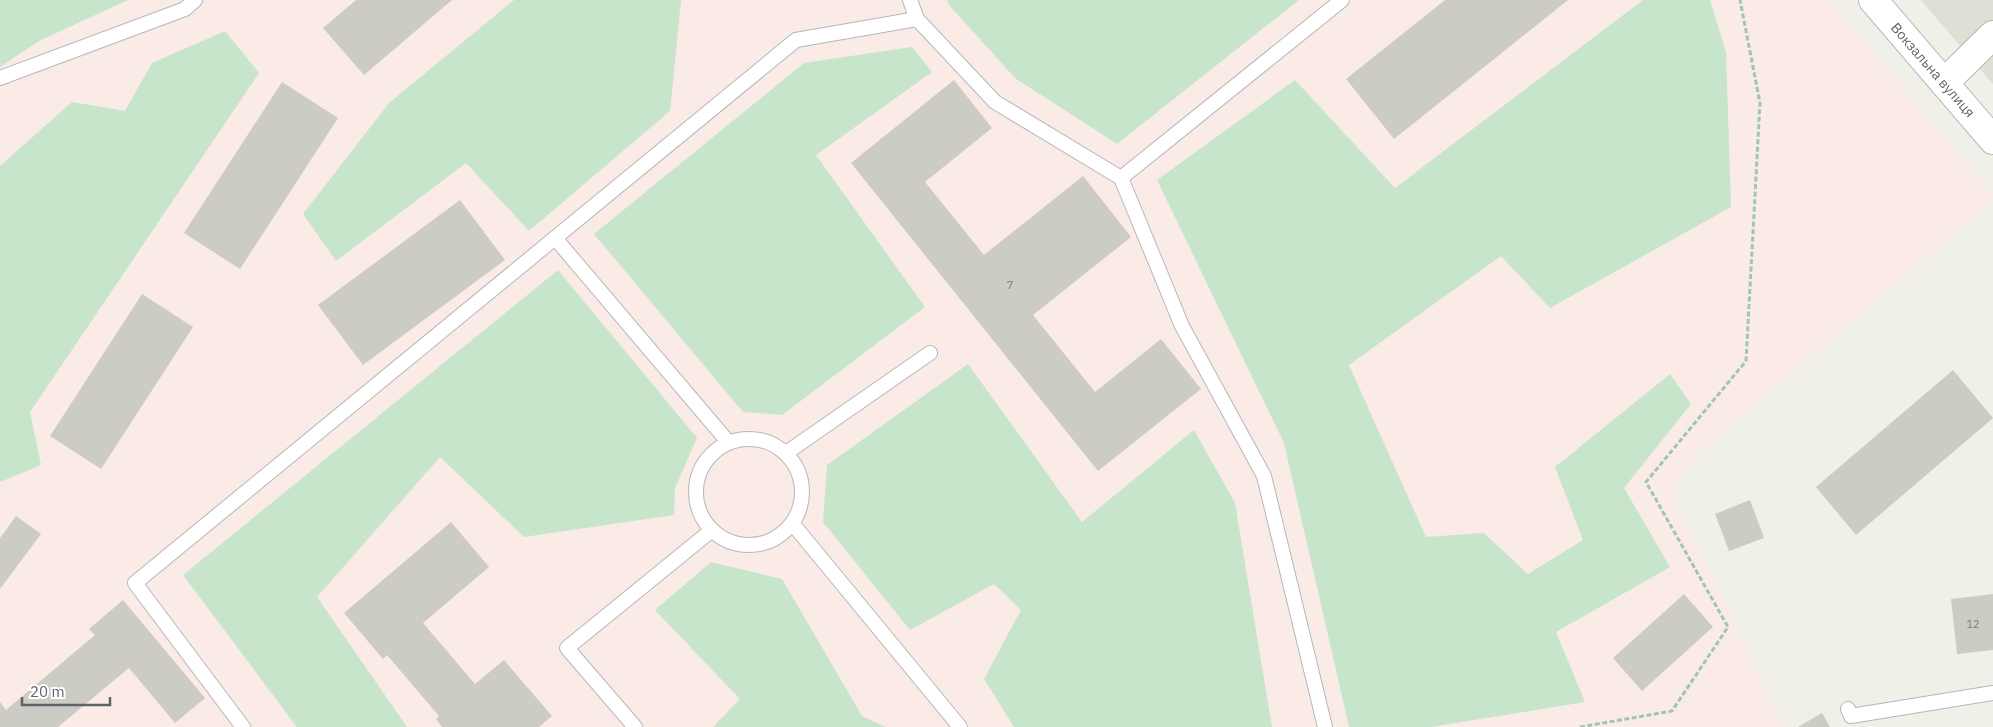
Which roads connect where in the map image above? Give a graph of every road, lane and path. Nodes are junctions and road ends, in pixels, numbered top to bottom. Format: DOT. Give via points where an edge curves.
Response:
graph roads {
  1 [pos="195,0"];
  2 [pos="910,0"];
  3 [pos="1342,0"];
  4 [pos="1740,0"];
  5 [pos="1873,0"];
  6 [pos="917,19"];
  7 [pos="1993,35"];
  8 [pos="0,78"];
  9 [pos="1944,83"];
  10 [pos="1993,140"];
  11 [pos="1121,178"];
  12 [pos="555,238"];
  13 [pos="930,353"];
  14 [pos="729,442"];
  15 [pos="786,453"];
  16 [pos="792,523"];
  17 [pos="712,530"];
  18 [pos="1993,692"];
  19 [pos="1848,709"];
  20 [pos="243,727"];
  21 [pos="635,727"];
  22 [pos="960,727"];
  23 [pos="1325,727"];
  24 [pos="1580,727"];
  1 -- 8 [label="lane" via="185,9"];
  2 -- 6 [label="lane"];
  3 -- 11 [label="lane"];
  4 -- 24 [label="path" via="1760,103 1746,361 1646,482 1728,626 1672,711"];
  5 -- 9 [label="street, Вокзальна вулиця"];
  6 -- 11 [label="lane" via="995,102"];
  6 -- 12 [label="lane" via="796,40"];
  7 -- 9 [label="street"];
  9 -- 10 [label="street, Вокзальна вулиця"];
  11 -- 23 [label="lane" via="1182,326 1264,476"];
  12 -- 14 [label="lane"];
  12 -- 20 [label="lane" via="135,583"];
  13 -- 15 [label="lane"];
  14 -- 15 [label="lane" via="759,440"];
  14 -- 17 [label="lane" via="705,461 698,474 697,504 702,519"];
  15 -- 16 [label="lane" via="801,480 799,510"];
  16 -- 17 [label="lane" via="782,534 754,545 724,540"];
  16 -- 22 [label="lane"];
  17 -- 21 [label="lane" via="567,648"];
  18 -- 19 [label="lane" via="1851,716"];
}
